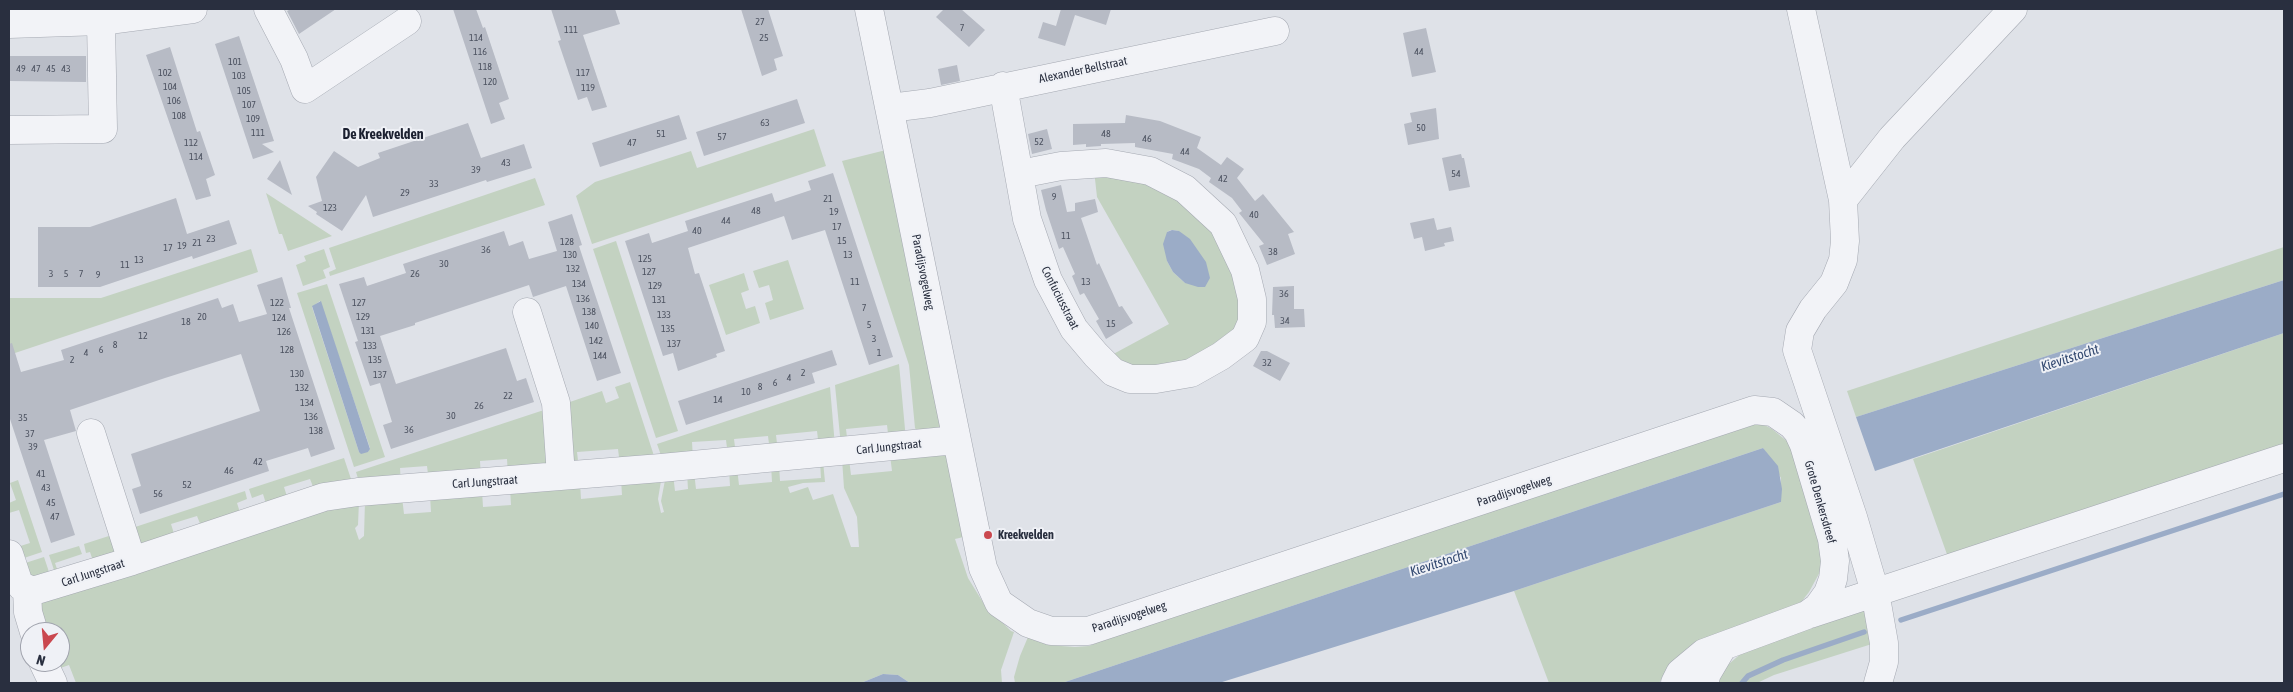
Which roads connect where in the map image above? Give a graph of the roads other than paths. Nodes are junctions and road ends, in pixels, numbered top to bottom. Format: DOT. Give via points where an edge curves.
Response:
graph roads {
  1 [pos="193,9"];
  2 [pos="268,9"];
  3 [pos="869,9"];
  4 [pos="1801,9"];
  5 [pos="2013,9"];
  6 [pos="101,21"];
  7 [pos="407,21"];
  8 [pos="9,24"];
  9 [pos="1276,30"];
  10 [pos="1003,86"];
  11 [pos="890,108"];
  12 [pos="9,130"];
  13 [pos="1020,174"];
  14 [pos="1843,200"];
  15 [pos="527,312"];
  16 [pos="1804,377"];
  17 [pos="1783,417"];
  18 [pos="91,434"];
  19 [pos="956,440"];
  20 [pos="2284,458"];
  21 [pos="561,476"];
  22 [pos="9,554"];
  23 [pos="132,561"];
  24 [pos="27,590"];
  25 [pos="1875,592"];
  26 [pos="1807,615"];
  27 [pos="31,622"];
  28 [pos="1723,646"];
  29 [pos="1674,683"];
  30 [pos="1704,683"];
  31 [pos="1878,683"];
  1 -- 6 [label="street"];
  2 -- 7 [label="street" via="294,59 305,89"];
  3 -- 11 [label="street, Paradijsvogelweg"];
  4 -- 14 [label="street"];
  5 -- 14 [label="street" via="1892,138"];
  6 -- 8 [label="street"];
  6 -- 12 [label="street" via="103,129"];
  9 -- 10 [label="street, Alexander Bellstraat"];
  10 -- 11 [label="street, Alexander Bellstraat" via="930,103"];
  10 -- 13 [label="street, Confuciusstraat"];
  11 -- 19 [label="street, Paradijsvogelweg"];
  13 -- 13 [label="street, Confuciusstraat" via="1027,220 1048,280 1074,329 1113,372 1130,379 1156,379 1191,373 1246,338 1252,322 1252,299 1245,270 1222,224 1185,189 1150,171 1106,163 1061,166"];
  14 -- 16 [label="street" via="1843,260 1834,283 1812,309 1800,331 1797,350"];
  15 -- 21 [label="street" via="556,403"];
  16 -- 17 [label="street" via="1785,402"];
  16 -- 25 [label="street" via="1853,517"];
  17 -- 19 [label="street, Paradijsvogelweg" via="1754,410 1088,631 1051,631 1028,623 999,603 983,568"];
  17 -- 26 [label="street, Grote Denkersdreef" via="1798,432 1804,445 1832,539 1835,561 1828,594"];
  18 -- 23 [label="street"];
  19 -- 21 [label="street, Carl Jungstraat"];
  20 -- 25 [label="street"];
  21 -- 23 [label="street, Carl Jungstraat" via="397,488 324,497"];
  22 -- 24 [label="street" via="18,581"];
  23 -- 24 [label="street, Carl Jungstraat" via="41,590"];
  24 -- 27 [label="street"];
  25 -- 26 [label="street"];
  25 -- 31 [label="street" via="1884,643 1884,662"];
  26 -- 28 [label="street, Grote Denkersdreef"];
  28 -- 29 [label="street, Grote Denkersdreef" via="1704,653 1680,673"];
  28 -- 30 [label="street"];
}
